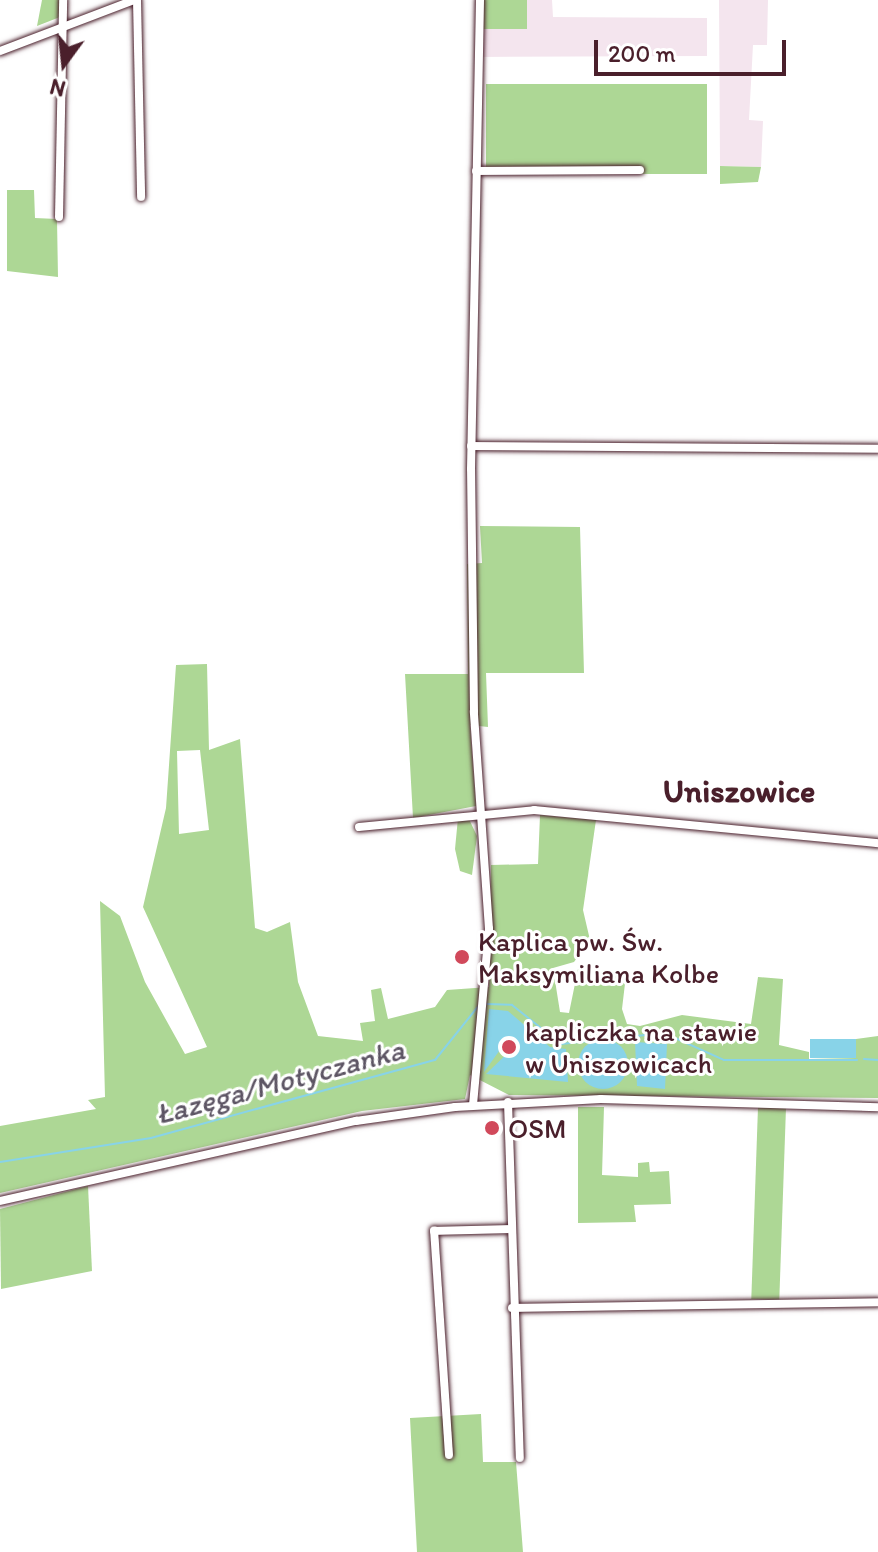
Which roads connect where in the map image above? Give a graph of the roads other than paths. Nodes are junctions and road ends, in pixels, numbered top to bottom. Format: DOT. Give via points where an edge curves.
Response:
graph roads {
  1 [pos="63,0"];
  2 [pos="136,0"];
  3 [pos="480,0"];
  4 [pos="60,28"];
  5 [pos="0,51"];
  6 [pos="640,170"];
  7 [pos="476,171"];
  8 [pos="141,197"];
  9 [pos="59,217"];
  10 [pos="471,446"];
  11 [pos="878,449"];
  12 [pos="482,815"];
  13 [pos="359,827"];
  14 [pos="878,843"];
  15 [pos="508,1102"];
  16 [pos="473,1105"];
  17 [pos="878,1107"];
  18 [pos="0,1201"];
  19 [pos="508,1229"];
  20 [pos="878,1302"];
  21 [pos="512,1308"];
  22 [pos="449,1455"];
  23 [pos="520,1458"];
  1 -- 4 [label="street"];
  2 -- 4 [label="street"];
  2 -- 8 [label="street"];
  3 -- 7 [label="street"];
  4 -- 5 [label="street"];
  4 -- 9 [label="street"];
  6 -- 7 [label="street"];
  7 -- 10 [label="street"];
  10 -- 11 [label="street"];
  10 -- 12 [label="street"];
  12 -- 13 [label="street"];
  12 -- 14 [label="street" via="534,810"];
  12 -- 16 [label="street" via="489,929"];
  15 -- 16 [label="street"];
  15 -- 17 [label="street"];
  15 -- 19 [label="street"];
  16 -- 18 [label="street" via="348,1122"];
  19 -- 21 [label="street"];
  19 -- 22 [label="street" via="434,1231"];
  20 -- 21 [label="street"];
  21 -- 23 [label="street"];
}
